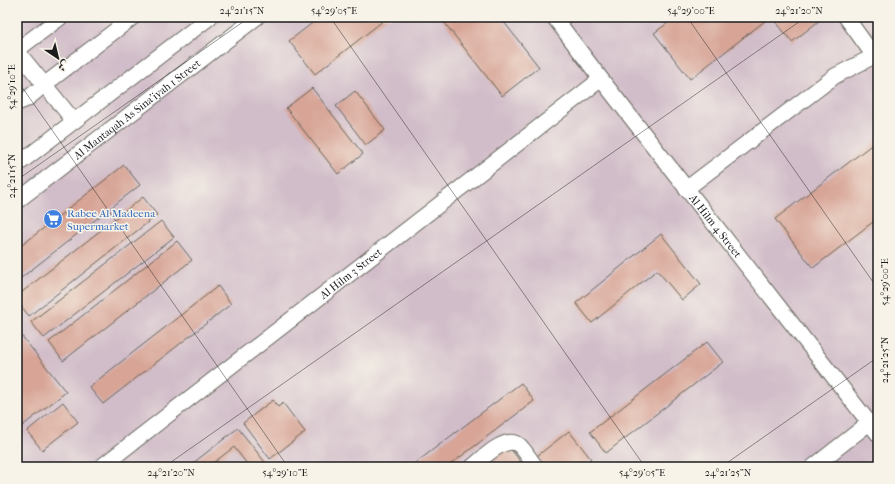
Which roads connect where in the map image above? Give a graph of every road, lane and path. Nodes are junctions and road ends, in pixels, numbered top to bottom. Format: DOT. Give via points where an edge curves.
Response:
graph roads {
  1 [pos="61,17"];
  2 [pos="133,17"];
  3 [pos="210,17"];
  4 [pos="257,17"];
  5 [pos="554,17"];
  6 [pos="846,17"];
  7 [pos="17,50"];
  8 [pos="876,55"];
  9 [pos="600,79"];
  10 [pos="44,84"];
  11 [pos="17,103"];
  12 [pos="74,122"];
  13 [pos="17,165"];
  14 [pos="686,189"];
  15 [pos="17,201"];
  16 [pos="874,429"];
  17 [pos="101,467"];
  18 [pos="472,467"];
  19 [pos="536,467"];
  20 [pos="813,467"];
  1 -- 7 [label="street"];
  2 -- 10 [label="street"];
  3 -- 12 [label="street"];
  4 -- 15 [label="street, Al Mantaqah As Sina'iyah 1 Street"];
  5 -- 9 [label="street, Al Hilm 4 Street"];
  6 -- 8 [label="street"];
  7 -- 10 [label="street"];
  8 -- 14 [label="street" via="835,76"];
  9 -- 14 [label="street, Al Hilm 4 Street"];
  9 -- 17 [label="street, Al Hilm 3 Street"];
  10 -- 11 [label="street" via="27,99"];
  10 -- 12 [label="street"];
  12 -- 13 [label="street"];
  14 -- 16 [label="street, Al Hilm 4 Street"];
  16 -- 20 [label="street"];
  18 -- 19 [label="street" via="502,444 510,441 518,444"];
}
